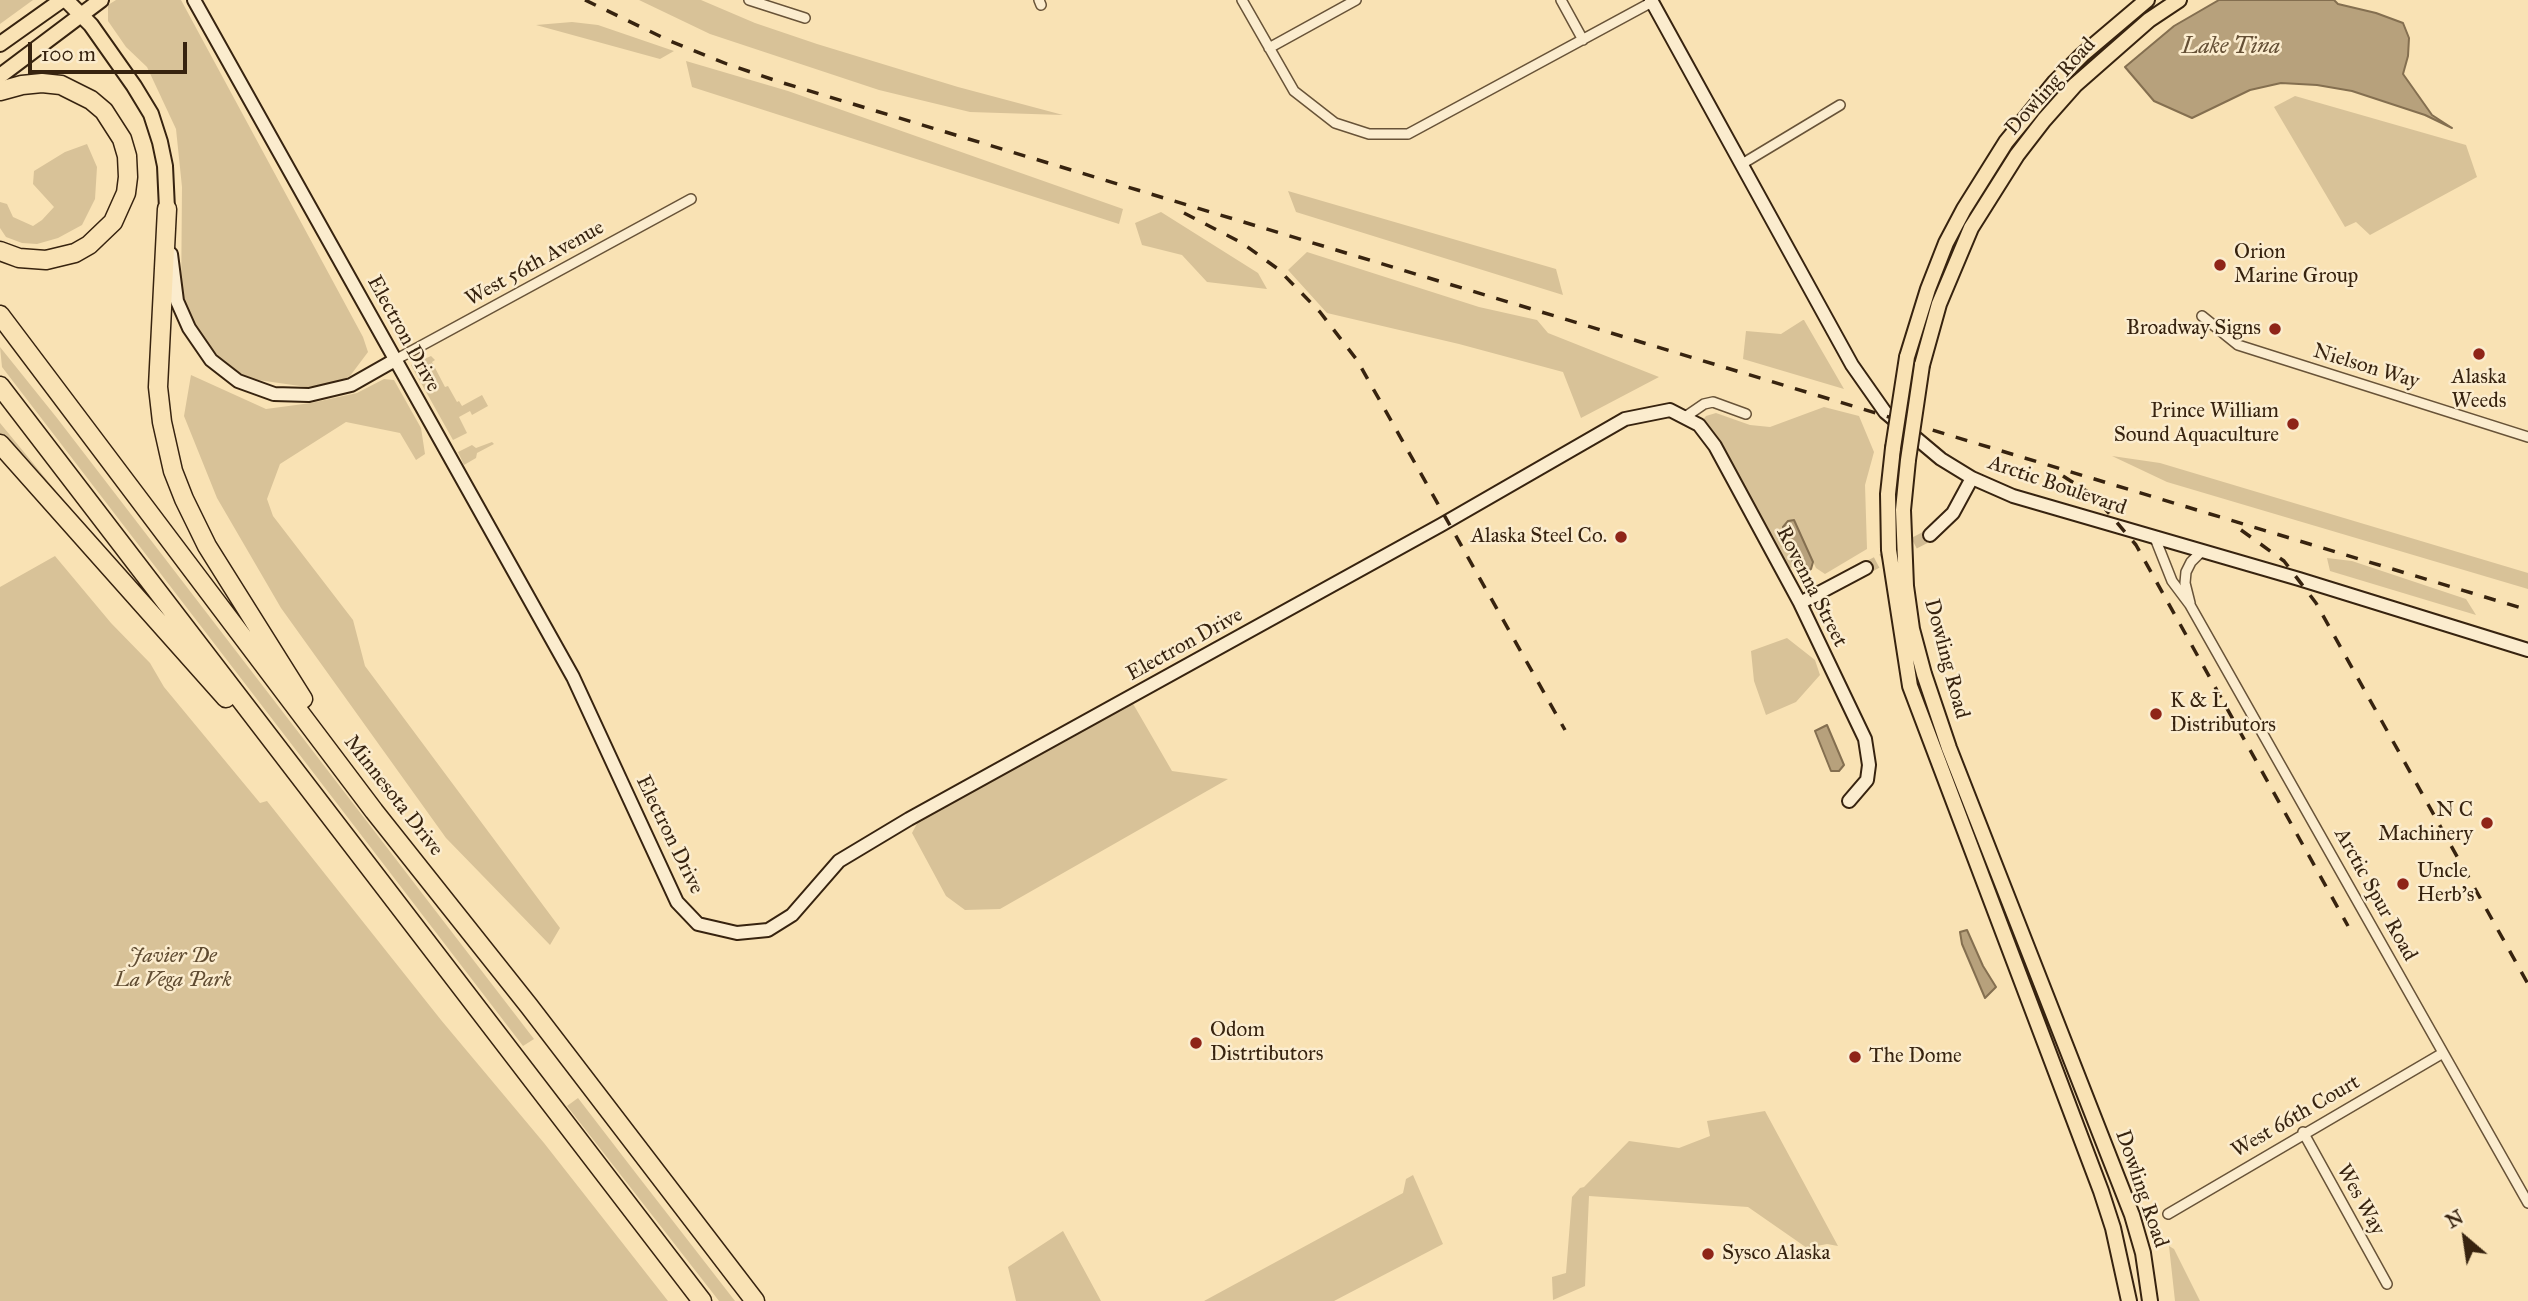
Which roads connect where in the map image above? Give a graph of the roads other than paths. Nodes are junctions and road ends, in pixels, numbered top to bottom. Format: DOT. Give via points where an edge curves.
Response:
graph roads {
  1 [pos="64,0"];
  2 [pos="101,0"];
  3 [pos="194,0"];
  4 [pos="749,0"];
  5 [pos="1242,0"];
  6 [pos="1356,0"];
  7 [pos="1561,0"];
  8 [pos="2147,0"];
  9 [pos="2179,0"];
  10 [pos="1651,1"];
  11 [pos="83,15"];
  12 [pos="805,19"];
  13 [pos="1583,40"];
  14 [pos="0,44"];
  15 [pos="1269,48"];
  16 [pos="0,76"];
  17 [pos="0,91"];
  18 [pos="1840,105"];
  19 [pos="1742,164"];
  20 [pos="691,199"];
  21 [pos="167,209"];
  22 [pos="0,251"];
  23 [pos="0,315"];
  24 [pos="2202,316"];
  25 [pos="395,360"];
  26 [pos="0,386"];
  27 [pos="1670,410"];
  28 [pos="1746,414"];
  29 [pos="1685,418"];
  30 [pos="2528,437"];
  31 [pos="0,444"];
  32 [pos="1972,478"];
  33 [pos="1930,535"];
  34 [pos="2155,538"];
  35 [pos="2202,551"];
  36 [pos="1866,568"];
  37 [pos="1800,603"];
  38 [pos="2190,605"];
  39 [pos="2528,650"];
  40 [pos="1849,800"];
  41 [pos="374,811"];
  42 [pos="347,839"];
  43 [pos="2442,1053"];
  44 [pos="2303,1132"];
  45 [pos="2528,1203"];
  46 [pos="2168,1213"];
  47 [pos="2387,1284"];
  48 [pos="702,1301"];
  49 [pos="755,1301"];
  50 [pos="2129,1301"];
  51 [pos="2150,1301"];
  1 -- 11 [label="main road"];
  1 -- 14 [label="main road"];
  2 -- 11 [label="main road"];
  3 -- 25 [label="street, Electron Drive"];
  4 -- 12 [label="street"];
  5 -- 15 [label="street"];
  6 -- 15 [label="street"];
  7 -- 13 [label="street"];
  8 -- 50 [label="main road, Dowling Road, bridge" via="2073,64 2028,113 1946,243 1907,357 1888,494 1889,550 1910,686 2101,1191"];
  9 -- 51 [label="main road, Dowling Road, bridge" via="2084,77 2044,120 1971,228 1939,304 1922,365 1903,510 1906,586 1924,674 2124,1193 2143,1253"];
  10 -- 13 [label="street"];
  10 -- 19 [label="street, Arctic Boulevard"];
  11 -- 16 [label="main road"];
  11 -- 21 [label="main road" via="151,114 160,142"];
  13 -- 15 [label="street" via="1408,134 1369,134 1335,123 1294,91"];
  17 -- 22 [label="highway" via="42,83 61,85 91,100 109,117 122,139 128,177 113,222 89,245 46,260"];
  18 -- 19 [label="street"];
  19 -- 32 [label="street, Arctic Boulevard" via="1852,365 1881,406 1902,428"];
  20 -- 25 [label="street, West 56th Avenue"];
  21 -- 25 [label="street" via="181,314 199,346 238,381 274,394 309,395 351,385"];
  21 -- 41 [label="highway" via="158,387 173,471 208,546"];
  23 -- 41 [label="highway, Minnesota Drive"];
  24 -- 30 [label="street, Nielson Way" via="2238,345"];
  25 -- 27 [label="street, Electron Drive" via="573,677 677,902 698,924 737,933 768,930 792,915 839,860 918,813 1625,419"];
  26 -- 42 [label="highway"];
  27 -- 29 [label="street, Rovenna Street"];
  28 -- 29 [label="street" via="1713,402"];
  29 -- 37 [label="street, Rovenna Street" via="1699,425 1715,446"];
  31 -- 42 [label="highway"];
  32 -- 33 [label="street" via="1953,513"];
  32 -- 34 [label="street, Arctic Boulevard" via="2013,496"];
  34 -- 35 [label="street, Arctic Boulevard"];
  34 -- 38 [label="street, Arctic Spur Road" via="2172,581"];
  35 -- 38 [label="street, Arctic Spur Road" via="2186,572"];
  35 -- 39 [label="street, Arctic Boulevard"];
  36 -- 37 [label="street"];
  37 -- 40 [label="street, Rovenna Street" via="1865,739 1867,780"];
  38 -- 43 [label="street, Arctic Spur Road"];
  41 -- 49 [label="highway, Minnesota Drive"];
  42 -- 48 [label="highway"];
  43 -- 44 [label="street, West 66th Court"];
  43 -- 45 [label="street, Arctic Spur Road"];
  44 -- 46 [label="street, West 66th Court"];
  44 -- 47 [label="street, Wes Way"];
}
